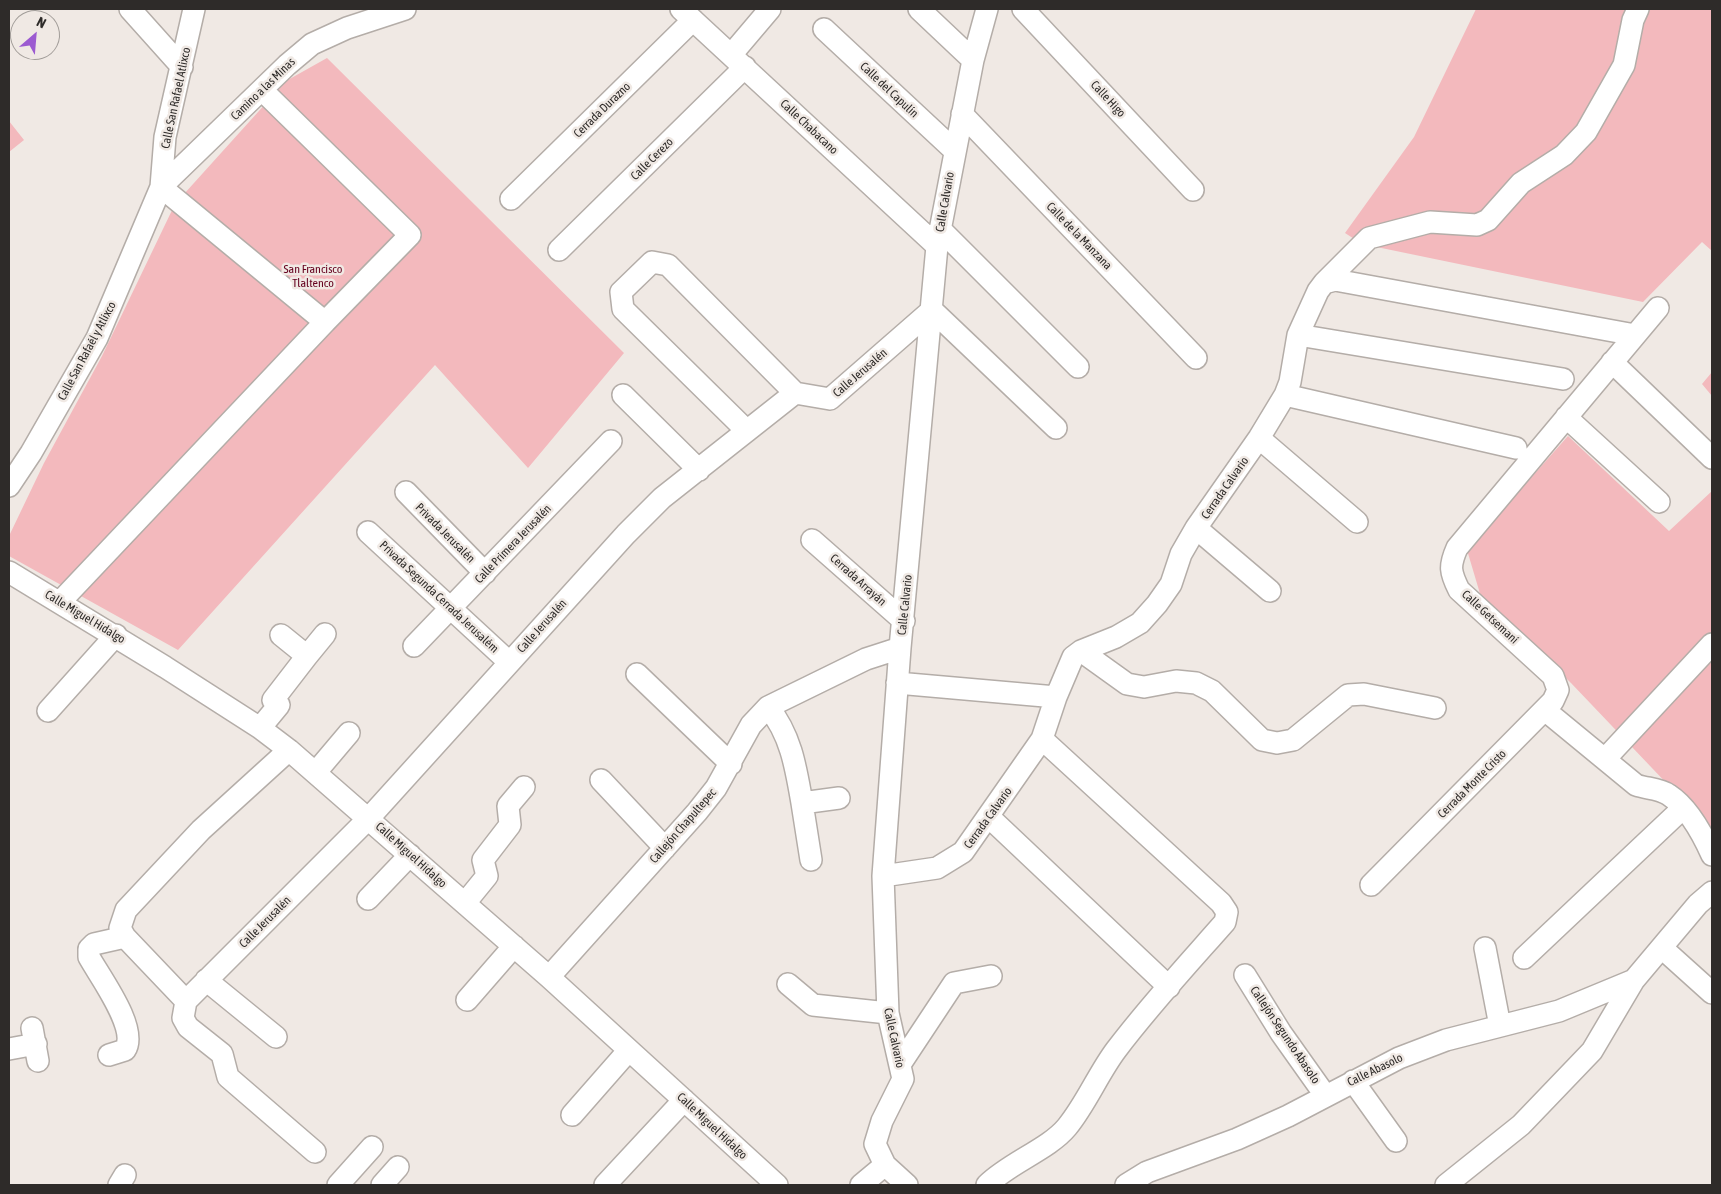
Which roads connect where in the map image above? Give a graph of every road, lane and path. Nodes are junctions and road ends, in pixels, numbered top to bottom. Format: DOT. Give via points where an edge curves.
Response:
graph roads {
  1 [pos="130,9"];
  2 [pos="194,9"];
  3 [pos="405,9"];
  4 [pos="770,9"];
  5 [pos="918,9"];
  6 [pos="987,9"];
  7 [pos="1023,9"];
  8 [pos="1638,9"];
  9 [pos="687,15"];
  10 [pos="824,29"];
  11 [pos="973,60"];
  12 [pos="738,61"];
  13 [pos="182,68"];
  14 [pos="262,90"];
  15 [pos="962,114"];
  16 [pos="954,151"];
  17 [pos="161,187"];
  18 [pos="1193,190"];
  19 [pos="511,199"];
  20 [pos="152,209"];
  21 [pos="938,238"];
  22 [pos="559,250"];
  23 [pos="1324,282"];
  24 [pos="1658,308"];
  25 [pos="932,310"];
  26 [pos="325,322"];
  27 [pos="1298,335"];
  28 [pos="1635,335"];
  29 [pos="1196,358"];
  30 [pos="1612,362"];
  31 [pos="1078,367"];
  32 [pos="1563,379"];
  33 [pos="795,393"];
  34 [pos="623,395"];
  35 [pos="1285,395"];
  36 [pos="1566,417"];
  37 [pos="1056,428"];
  38 [pos="747,431"];
  39 [pos="1259,438"];
  40 [pos="611,441"];
  41 [pos="1516,448"];
  42 [pos="1712,458"];
  43 [pos="699,470"];
  44 [pos="9,486"];
  45 [pos="406,492"];
  46 [pos="1659,502"];
  47 [pos="1357,522"];
  48 [pos="1196,528"];
  49 [pos="368,532"];
  50 [pos="812,540"];
  51 [pos="485,573"];
  52 [pos="13,581"];
  53 [pos="1270,591"];
  54 [pos="60,602"];
  55 [pos="451,608"];
  56 [pos="904,621"];
  57 [pos="325,634"];
  58 [pos="116,635"];
  59 [pos="281,635"];
  60 [pos="1712,644"];
  61 [pos="414,646"];
  62 [pos="900,648"];
  63 [pos="1081,651"];
  64 [pos="307,656"];
  65 [pos="509,662"];
  66 [pos="637,674"];
  67 [pos="1553,676"];
  68 [pos="897,683"];
  69 [pos="1056,697"];
  70 [pos="768,707"];
  71 [pos="1435,708"];
  72 [pos="48,711"];
  73 [pos="1546,711"];
  74 [pos="260,728"];
  75 [pos="349,733"];
  76 [pos="1042,740"];
  77 [pos="289,750"];
  78 [pos="1605,759"];
  79 [pos="731,764"];
  80 [pos="316,772"];
  81 [pos="601,780"];
  82 [pos="524,787"];
  83 [pos="839,798"];
  84 [pos="1676,802"];
  85 [pos="802,803"];
  86 [pos="989,817"];
  87 [pos="369,818"];
  88 [pos="665,848"];
  89 [pos="410,855"];
  90 [pos="1712,856"];
  91 [pos="811,860"];
  92 [pos="883,876"];
  93 [pos="1371,885"];
  94 [pos="1712,892"];
  95 [pos="368,899"];
  96 [pos="465,903"];
  97 [pos="125,937"];
  98 [pos="514,946"];
  99 [pos="1484,948"];
  100 [pos="1662,948"];
  101 [pos="1524,958"];
  102 [pos="1245,975"];
  103 [pos="991,976"];
  104 [pos="548,977"];
  105 [pos="206,980"];
  106 [pos="1634,980"];
  107 [pos="788,984"];
  108 [pos="1168,987"];
  109 [pos="1712,993"];
  110 [pos="186,1000"];
  111 [pos="467,1000"];
  112 [pos="888,1013"];
  113 [pos="1500,1026"];
  114 [pos="276,1037"];
  115 [pos="35,1044"];
  116 [pos="9,1049"];
  117 [pos="629,1050"];
  118 [pos="109,1055"];
  119 [pos="901,1063"];
  120 [pos="1354,1081"];
  121 [pos="1325,1095"];
  122 [pos="684,1100"];
  123 [pos="572,1115"];
  124 [pos="1396,1141"];
  125 [pos="372,1147"];
  126 [pos="315,1152"];
  127 [pos="885,1165"];
  128 [pos="398,1167"];
  129 [pos="338,1185"];
  130 [pos="382,1185"];
  131 [pos="605,1185"];
  132 [pos="777,1185"];
  133 [pos="861,1185"];
  134 [pos="907,1185"];
  135 [pos="986,1185"];
  136 [pos="1126,1185"];
  137 [pos="1446,1185"];
  1 -- 13 [label="street"];
  2 -- 13 [label="street, Calle San Rafael Atlixco"];
  3 -- 14 [label="street, Camino a las Minas" via="346,28 312,44"];
  4 -- 12 [label="street, Calle Cerezo"];
  5 -- 11 [label="street"];
  6 -- 11 [label="street, Calle Calvario"];
  7 -- 18 [label="street, Calle Higo"];
  8 -- 23 [label="street, Cerrada Calvario" via="1624,65 1586,132 1564,155 1521,183 1488,220 1478,225 1430,222 1369,238"];
  9 -- 12 [label="street, Calle Chabacano"];
  9 -- 19 [label="street, Cerrada Durazno"];
  10 -- 16 [label="street, Calle del Capulín"];
  11 -- 15 [label="street, Calle Calvario"];
  12 -- 21 [label="street, Calle Chabacano"];
  12 -- 22 [label="street, Calle Cerezo"];
  13 -- 17 [label="street, Calle San Rafael Atlixco" via="165,137"];
  14 -- 17 [label="street, Camino a las Minas"];
  14 -- 26 [label="street" via="410,235"];
  15 -- 16 [label="street, Calle Calvario"];
  15 -- 29 [label="street, Calle de la Manzana"];
  16 -- 21 [label="street, Calle Calvario"];
  17 -- 20 [label="street, Camino a las Minas"];
  17 -- 26 [label="street"];
  20 -- 44 [label="street, Calle San Rafaél y Atlixco" via="97,338"];
  21 -- 25 [label="street, Calle Calvario"];
  21 -- 31 [label="street, Calle Chabacano"];
  23 -- 27 [label="street, Cerrada Calvario"];
  23 -- 28 [label="street" via="1335,280"];
  24 -- 28 [label="street"];
  25 -- 33 [label="street, Calle Jerusalén" via="830,399"];
  25 -- 37 [label="street"];
  25 -- 56 [label="street, Calle Calvario"];
  26 -- 54 [label="street"];
  27 -- 32 [label="street"];
  27 -- 35 [label="street, Cerrada Calvario"];
  28 -- 30 [label="street"];
  30 -- 36 [label="street"];
  30 -- 42 [label="street"];
  33 -- 38 [label="street, Calle Jerusalén"];
  33 -- 38 [label="street" via="668,265 652,262 622,292 623,309"];
  34 -- 43 [label="street"];
  35 -- 39 [label="street, Cerrada Calvario"];
  35 -- 41 [label="street"];
  36 -- 46 [label="street"];
  36 -- 67 [label="street, Calle Getsemaní" via="1457,548 1451,575 1459,590"];
  38 -- 43 [label="street, Calle Jerusalén"];
  39 -- 47 [label="street"];
  39 -- 48 [label="street, Cerrada Calvario"];
  40 -- 51 [label="street, Calle Primera Jerusalén"];
  43 -- 65 [label="street, Calle Jerusalén" via="662,498 626,534"];
  45 -- 51 [label="street, Privada Jerusalén"];
  48 -- 53 [label="street"];
  48 -- 63 [label="street, Cerrada Calvario" via="1181,554 1170,584 1146,617 1116,636"];
  49 -- 55 [label="street, Privada Segunda Cerrada Jerusalém"];
  50 -- 56 [label="street, Cerrada Arrayán"];
  51 -- 55 [label="street, Calle Primera Jerusalén"];
  52 -- 54 [label="street, Calle Miguel Hidalgo"];
  54 -- 58 [label="street, Calle Miguel Hidalgo"];
  55 -- 61 [label="street, Calle Primera Jerusalén"];
  55 -- 65 [label="street, Privada Segunda Cerrada Jerusalém"];
  56 -- 62 [label="street, Calle Calvario"];
  57 -- 64 [label="street"];
  58 -- 72 [label="street"];
  58 -- 74 [label="street, Calle Miguel Hidalgo"];
  59 -- 64 [label="street"];
  60 -- 78 [label="street"];
  62 -- 68 [label="street, Calle Calvario"];
  62 -- 70 [label="street, Callejón Chapultepec" via="866,659"];
  63 -- 69 [label="street, Cerrada Calvario" via="1073,657"];
  63 -- 71 [label="street" via="1128,684 1144,687 1176,681 1196,683 1212,691 1262,740 1277,743 1293,740 1348,695 1364,694"];
  64 -- 74 [label="street" via="273,700 279,705"];
  65 -- 87 [label="street, Calle Jerusalén"];
  66 -- 79 [label="street"];
  67 -- 73 [label="street, Cerrada Monte Cristo" via="1558,690"];
  68 -- 69 [label="street"];
  68 -- 92 [label="street, Calle Calvario"];
  69 -- 76 [label="street, Cerrada Calvario"];
  70 -- 79 [label="street, Callejón Chapultepec" via="752,725"];
  70 -- 85 [label="street" via="779,721 795,761"];
  73 -- 78 [label="street"];
  73 -- 93 [label="street, Cerrada Monte Cristo"];
  74 -- 77 [label="street, Calle Miguel Hidalgo"];
  75 -- 80 [label="street"];
  76 -- 86 [label="street, Cerrada Calvario"];
  76 -- 108 [label="street" via="1221,903 1227,912 1225,922"];
  77 -- 80 [label="street, Calle Miguel Hidalgo"];
  77 -- 97 [label="street" via="201,830 126,910 120,928"];
  78 -- 84 [label="street" via="1636,785 1653,788"];
  79 -- 88 [label="street, Callejón Chapultepec" via="698,812"];
  80 -- 87 [label="street, Calle Miguel Hidalgo"];
  81 -- 88 [label="street"];
  82 -- 96 [label="street" via="508,806 510,825 483,860 487,876"];
  83 -- 85 [label="street"];
  84 -- 90 [label="street" via="1701,832"];
  84 -- 101 [label="street"];
  85 -- 91 [label="street"];
  86 -- 92 [label="street, Cerrada Calvario" via="963,852 937,868"];
  86 -- 108 [label="street"];
  87 -- 89 [label="street, Calle Miguel Hidalgo"];
  87 -- 105 [label="street, Calle Jerusalén"];
  88 -- 104 [label="street, Callejón Chapultepec"];
  89 -- 95 [label="street"];
  89 -- 96 [label="street, Calle Miguel Hidalgo"];
  92 -- 112 [label="street, Calle Calvario"];
  94 -- 100 [label="street"];
  96 -- 98 [label="street, Calle Miguel Hidalgo"];
  97 -- 110 [label="street"];
  97 -- 118 [label="street" via="94,944 89,949 89,956 126,1022 130,1039 125,1050"];
  98 -- 104 [label="street, Calle Miguel Hidalgo"];
  98 -- 111 [label="street"];
  99 -- 113 [label="street"];
  100 -- 106 [label="street"];
  100 -- 109 [label="street"];
  102 -- 121 [label="street, Callejón Segundo Abasolo"];
  103 -- 119 [label="street" via="954,983"];
  104 -- 117 [label="street, Calle Miguel Hidalgo"];
  105 -- 110 [label="street, Calle Jerusalén"];
  105 -- 114 [label="street"];
  106 -- 113 [label="street, Calle Abasolo" via="1559,1012"];
  106 -- 137 [label="street" via="1592,1051 1521,1125"];
  107 -- 112 [label="street" via="813,1006"];
  108 -- 135 [label="street" via="1114,1052 1066,1127"];
  110 -- 126 [label="street" via="182,1018 188,1027 222,1054 228,1078"];
  112 -- 119 [label="street, Calle Calvario"];
  113 -- 120 [label="street, Calle Abasolo" via="1446,1040 1399,1058"];
  115 -- 116 [label="street"];
  117 -- 122 [label="street, Calle Miguel Hidalgo"];
  117 -- 123 [label="street"];
  119 -- 127 [label="street, Calle Calvario" via="902,1079 875,1144"];
  120 -- 121 [label="street, Calle Abasolo"];
  120 -- 124 [label="street"];
  121 -- 136 [label="street, Calle Abasolo" via="1288,1116 1237,1139 1147,1172"];
  122 -- 131 [label="street"];
  122 -- 132 [label="street, Calle Miguel Hidalgo"];
  125 -- 129 [label="street"];
  127 -- 133 [label="street"];
  127 -- 134 [label="street"];
  128 -- 130 [label="street"];
}
